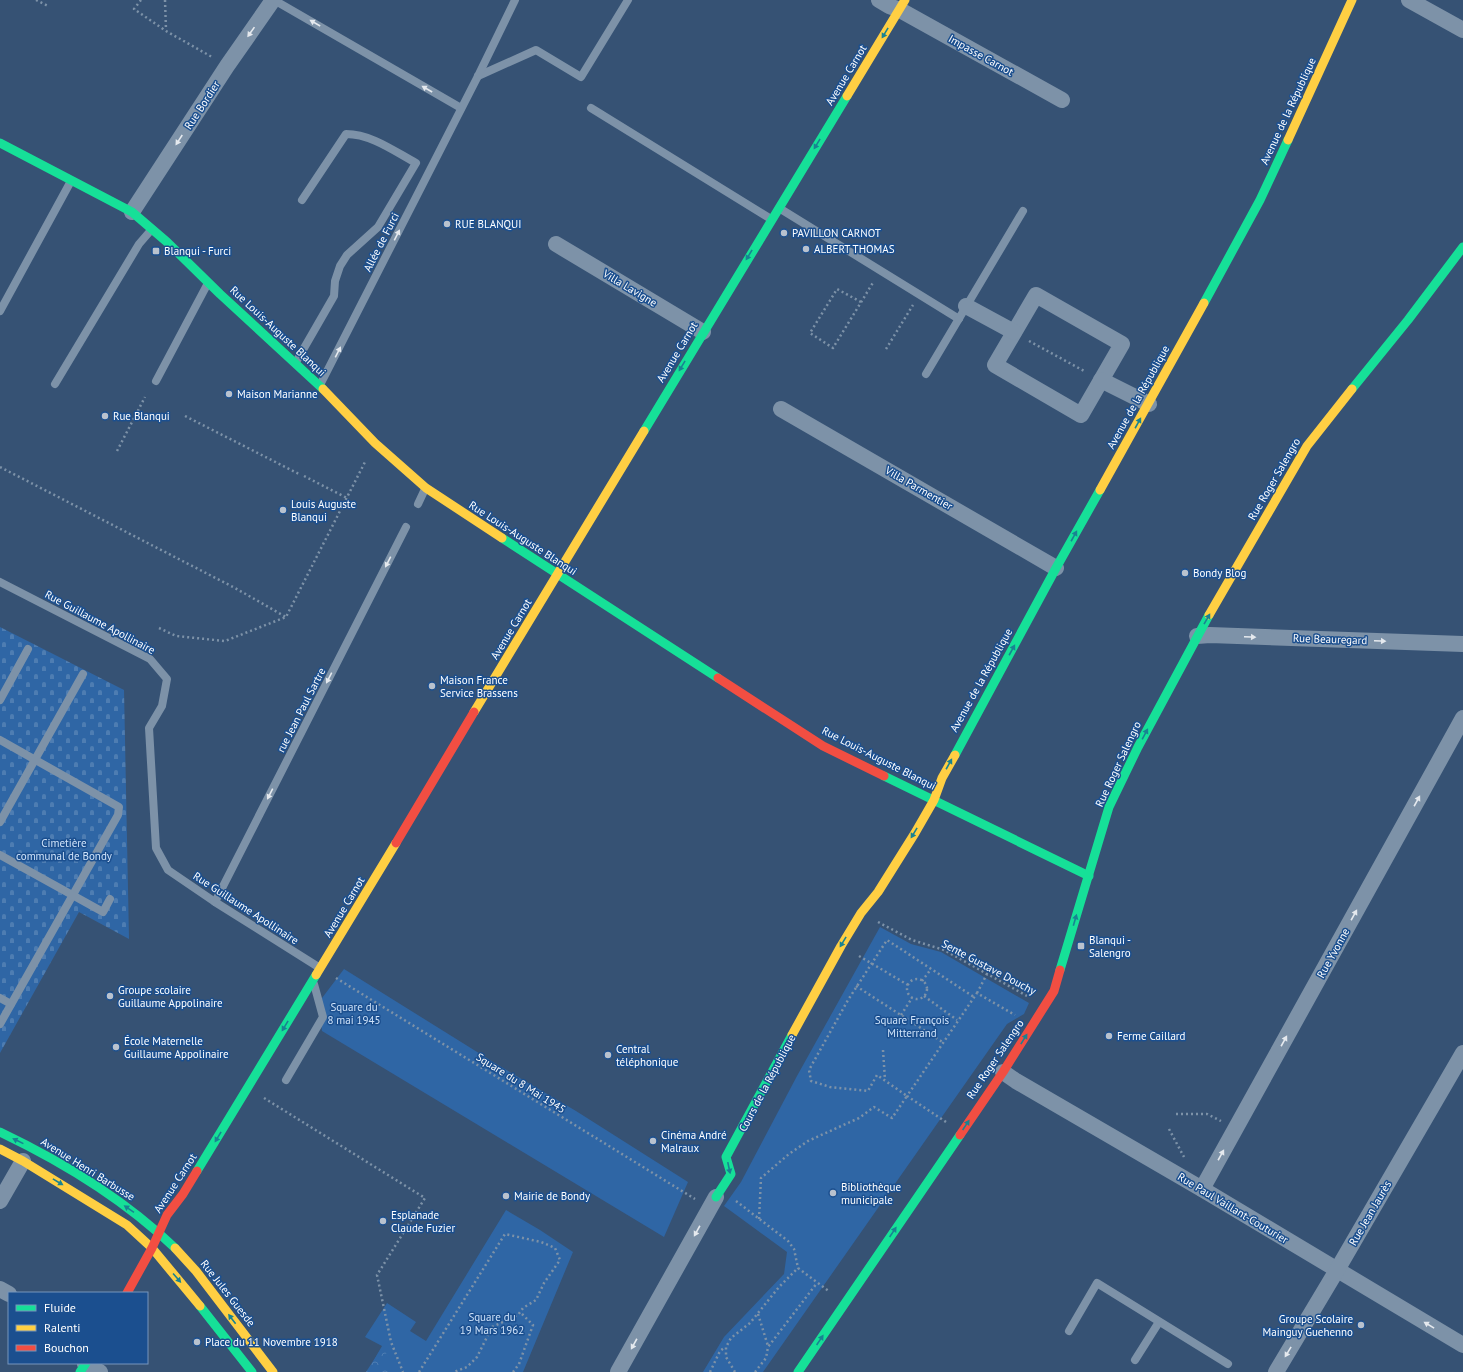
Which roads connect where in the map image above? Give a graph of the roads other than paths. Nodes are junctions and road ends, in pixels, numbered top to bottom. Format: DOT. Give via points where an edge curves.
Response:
graph roads {
  1 [pos="274,0"];
  2 [pos="515,0"];
  3 [pos="628,0"];
  4 [pos="879,0"];
  5 [pos="1352,0"];
  6 [pos="1409,0"];
  7 [pos="902,5"];
  8 [pos="1463,30"];
  9 [pos="478,76"];
  10 [pos="1062,100"];
  11 [pos="461,108"];
  12 [pos="591,108"];
  13 [pos="0,143"];
  14 [pos="72,180"];
  15 [pos="302,200"];
  16 [pos="779,207"];
  17 [pos="1022,211"];
  18 [pos="132,212"];
  19 [pos="772,219"];
  20 [pos="152,229"];
  21 [pos="556,244"];
  22 [pos="1463,247"];
  23 [pos="208,282"];
  24 [pos="0,310"];
  25 [pos="963,312"];
  26 [pos="703,332"];
  27 [pos="1014,332"];
  28 [pos="295,363"];
  29 [pos="926,374"];
  30 [pos="1101,380"];
  31 [pos="156,381"];
  32 [pos="56,384"];
  33 [pos="320,386"];
  34 [pos="1149,404"];
  35 [pos="781,409"];
  36 [pos="426,488"];
  37 [pos="418,504"];
  38 [pos="406,527"];
  39 [pos="1056,568"];
  40 [pos="558,575"];
  41 [pos="0,582"];
  42 [pos="1197,636"];
  43 [pos="1463,644"];
  44 [pos="28,649"];
  45 [pos="83,674"];
  46 [pos="0,700"];
  47 [pos="1463,718"];
  48 [pos="0,740"];
  49 [pos="35,760"];
  50 [pos="934,800"];
  51 [pos="0,822"];
  52 [pos="0,855"];
  53 [pos="1089,876"];
  54 [pos="72,895"];
  55 [pos="110,899"];
  56 [pos="215,902"];
  57 [pos="321,968"];
  58 [pos="313,981"];
  59 [pos="0,998"];
  60 [pos="319,1002"];
  61 [pos="11,1004"];
  62 [pos="297,1007"];
  63 [pos="0,1024"];
  64 [pos="1463,1052"];
  65 [pos="1003,1072"];
  66 [pos="286,1080"];
  67 [pos="0,1132"];
  68 [pos="0,1150"];
  69 [pos="24,1162"];
  70 [pos="1202,1189"];
  71 [pos="716,1197"];
  72 [pos="0,1201"];
  73 [pos="159,1234"];
  74 [pos="152,1248"];
  75 [pos="1337,1270"];
  76 [pos="128,1292"];
  77 [pos="1159,1322"];
  78 [pos="1069,1331"];
  79 [pos="1463,1345"];
  80 [pos="1135,1360"];
  81 [pos="1228,1364"];
  82 [pos="84,1366"];
  83 [pos="100,1372"];
  84 [pos="252,1372"];
  85 [pos="273,1372"];
  86 [pos="618,1372"];
  87 [pos="798,1372"];
  88 [pos="1276,1372"];
  11 -- 1 [label="lane, one-way"];
  1 -- 18 [label="street, Rue Bordier, one-way" via="227,66"];
  2 -- 9 [label="lane, Allée de Furci"];
  3 -- 9 [label="lane" via="582,77 536,50"];
  4 -- 7 [label="street, Impasse Carnot" via="889,6"];
  5 -- 34 [label="street, Avenue de la République" via="1260,200"];
  6 -- 8 [label="street"];
  7 -- 10 [label="street, Impasse Carnot"];
  7 -- 16 [label="street, Avenue Carnot, one-way"];
  9 -- 11 [label="lane, Allée de Furci"];
  33 -- 11 [label="lane, Allée de Furci, one-way"];
  12 -- 19 [label="lane"];
  13 -- 14 [label="street, Rue Louis-Auguste Blanqui"];
  14 -- 18 [label="street, Rue Louis-Auguste Blanqui"];
  14 -- 24 [label="lane"];
  15 -- 28 [label="lane" via="346,134 356,134 374,140 416,162 378,227 347,255 340,266 334,296"];
  16 -- 19 [label="street, Avenue Carnot"];
  16 -- 25 [label="lane" via="920,294"];
  17 -- 25 [label="lane"];
  18 -- 20 [label="street, Rue Louis-Auguste Blanqui"];
  19 -- 26 [label="street, Avenue Carnot, one-way"];
  20 -- 23 [label="street, Rue Louis-Auguste Blanqui"];
  20 -- 32 [label="lane" via="139,244"];
  21 -- 26 [label="street, Villa Lavigne"];
  42 -- 22 [label="street, Rue Roger Salengro, one-way" via="1307,446 1394,339"];
  23 -- 28 [label="street, Rue Louis-Auguste Blanqui"];
  23 -- 31 [label="lane"];
  25 -- 27 [label="street"];
  25 -- 29 [label="lane"];
  26 -- 40 [label="street, Avenue Carnot, one-way"];
  27 -- 30 [label="street" via="995,365 1081,415"];
  27 -- 30 [label="street" via="1036,295 1122,344"];
  28 -- 33 [label="street, Rue Louis-Auguste Blanqui"];
  30 -- 34 [label="street"];
  33 -- 36 [label="street, Rue Louis-Auguste Blanqui" via="375,444"];
  39 -- 34 [label="street, Avenue de la République, one-way"];
  35 -- 39 [label="street, Villa Parmentier"];
  36 -- 37 [label="lane"];
  36 -- 40 [label="street, Rue Louis-Auguste Blanqui"];
  38 -- 56 [label="lane, rue Jean Paul Sartre, one-way"];
  50 -- 39 [label="street, Avenue de la République, one-way" via="942,778"];
  40 -- 50 [label="street, Rue Louis-Auguste Blanqui" via="823,746"];
  40 -- 57 [label="street, Avenue Carnot"];
  41 -- 56 [label="lane, Rue Guillaume Apollinaire" via="150,659 167,680 162,706 149,728 156,848 168,870"];
  42 -- 43 [label="street, Rue Beauregard, one-way"];
  53 -- 42 [label="street, Rue Roger Salengro, one-way" via="1109,807"];
  44 -- 46 [label="lane"];
  45 -- 49 [label="lane"];
  70 -- 47 [label="street, Rue Yvonne, one-way"];
  48 -- 49 [label="lane"];
  49 -- 51 [label="lane"];
  49 -- 54 [label="lane" via="119,807 118,815"];
  50 -- 53 [label="street, Rue Louis-Auguste Blanqui"];
  50 -- 71 [label="street, Cours de la République, one-way" via="878,892 861,913 841,946 726,1157 731,1174"];
  52 -- 54 [label="lane"];
  65 -- 53 [label="street, Rue Roger Salengro, one-way" via="1054,991"];
  54 -- 55 [label="lane" via="103,912"];
  54 -- 61 [label="lane"];
  56 -- 57 [label="lane, Rue Guillaume Apollinaire"];
  57 -- 58 [label="street, Avenue Carnot"];
  58 -- 60 [label="lane"];
  58 -- 62 [label="street, Avenue Carnot"];
  59 -- 61 [label="lane"];
  60 -- 62 [label="lane"];
  60 -- 66 [label="lane" via="323,1017"];
  61 -- 63 [label="lane"];
  62 -- 73 [label="street, Avenue Carnot, one-way" via="183,1194 166,1215"];
  64 -- 75 [label="street, Rue Jean Jaurès"];
  65 -- 70 [label="street, Rue Paul Vaillant-Couturier"];
  87 -- 65 [label="street, Rue Roger Salengro, one-way"];
  73 -- 67 [label="street, Avenue Henri Barbusse, one-way" via="134,1212 82,1177"];
  68 -- 69 [label="street"];
  69 -- 72 [label="street"];
  69 -- 74 [label="street, one-way" via="127,1225"];
  70 -- 75 [label="street, Rue Paul Vaillant-Couturier"];
  71 -- 86 [label="street, one-way"];
  73 -- 74 [label="street, Avenue Carnot"];
  85 -- 73 [label="street, Rue Jules Guesde, one-way" via="181,1254"];
  74 -- 76 [label="street, Avenue Carnot"];
  74 -- 84 [label="street, one-way"];
  79 -- 75 [label="street, Rue Paul Vaillant-Couturier, one-way"];
  75 -- 88 [label="street, Rue Jean Jaurès, one-way"];
  77 -- 78 [label="lane" via="1097,1283"];
  77 -- 80 [label="lane"];
  77 -- 81 [label="lane"];
  82 -- 83 [label="street"];
}
